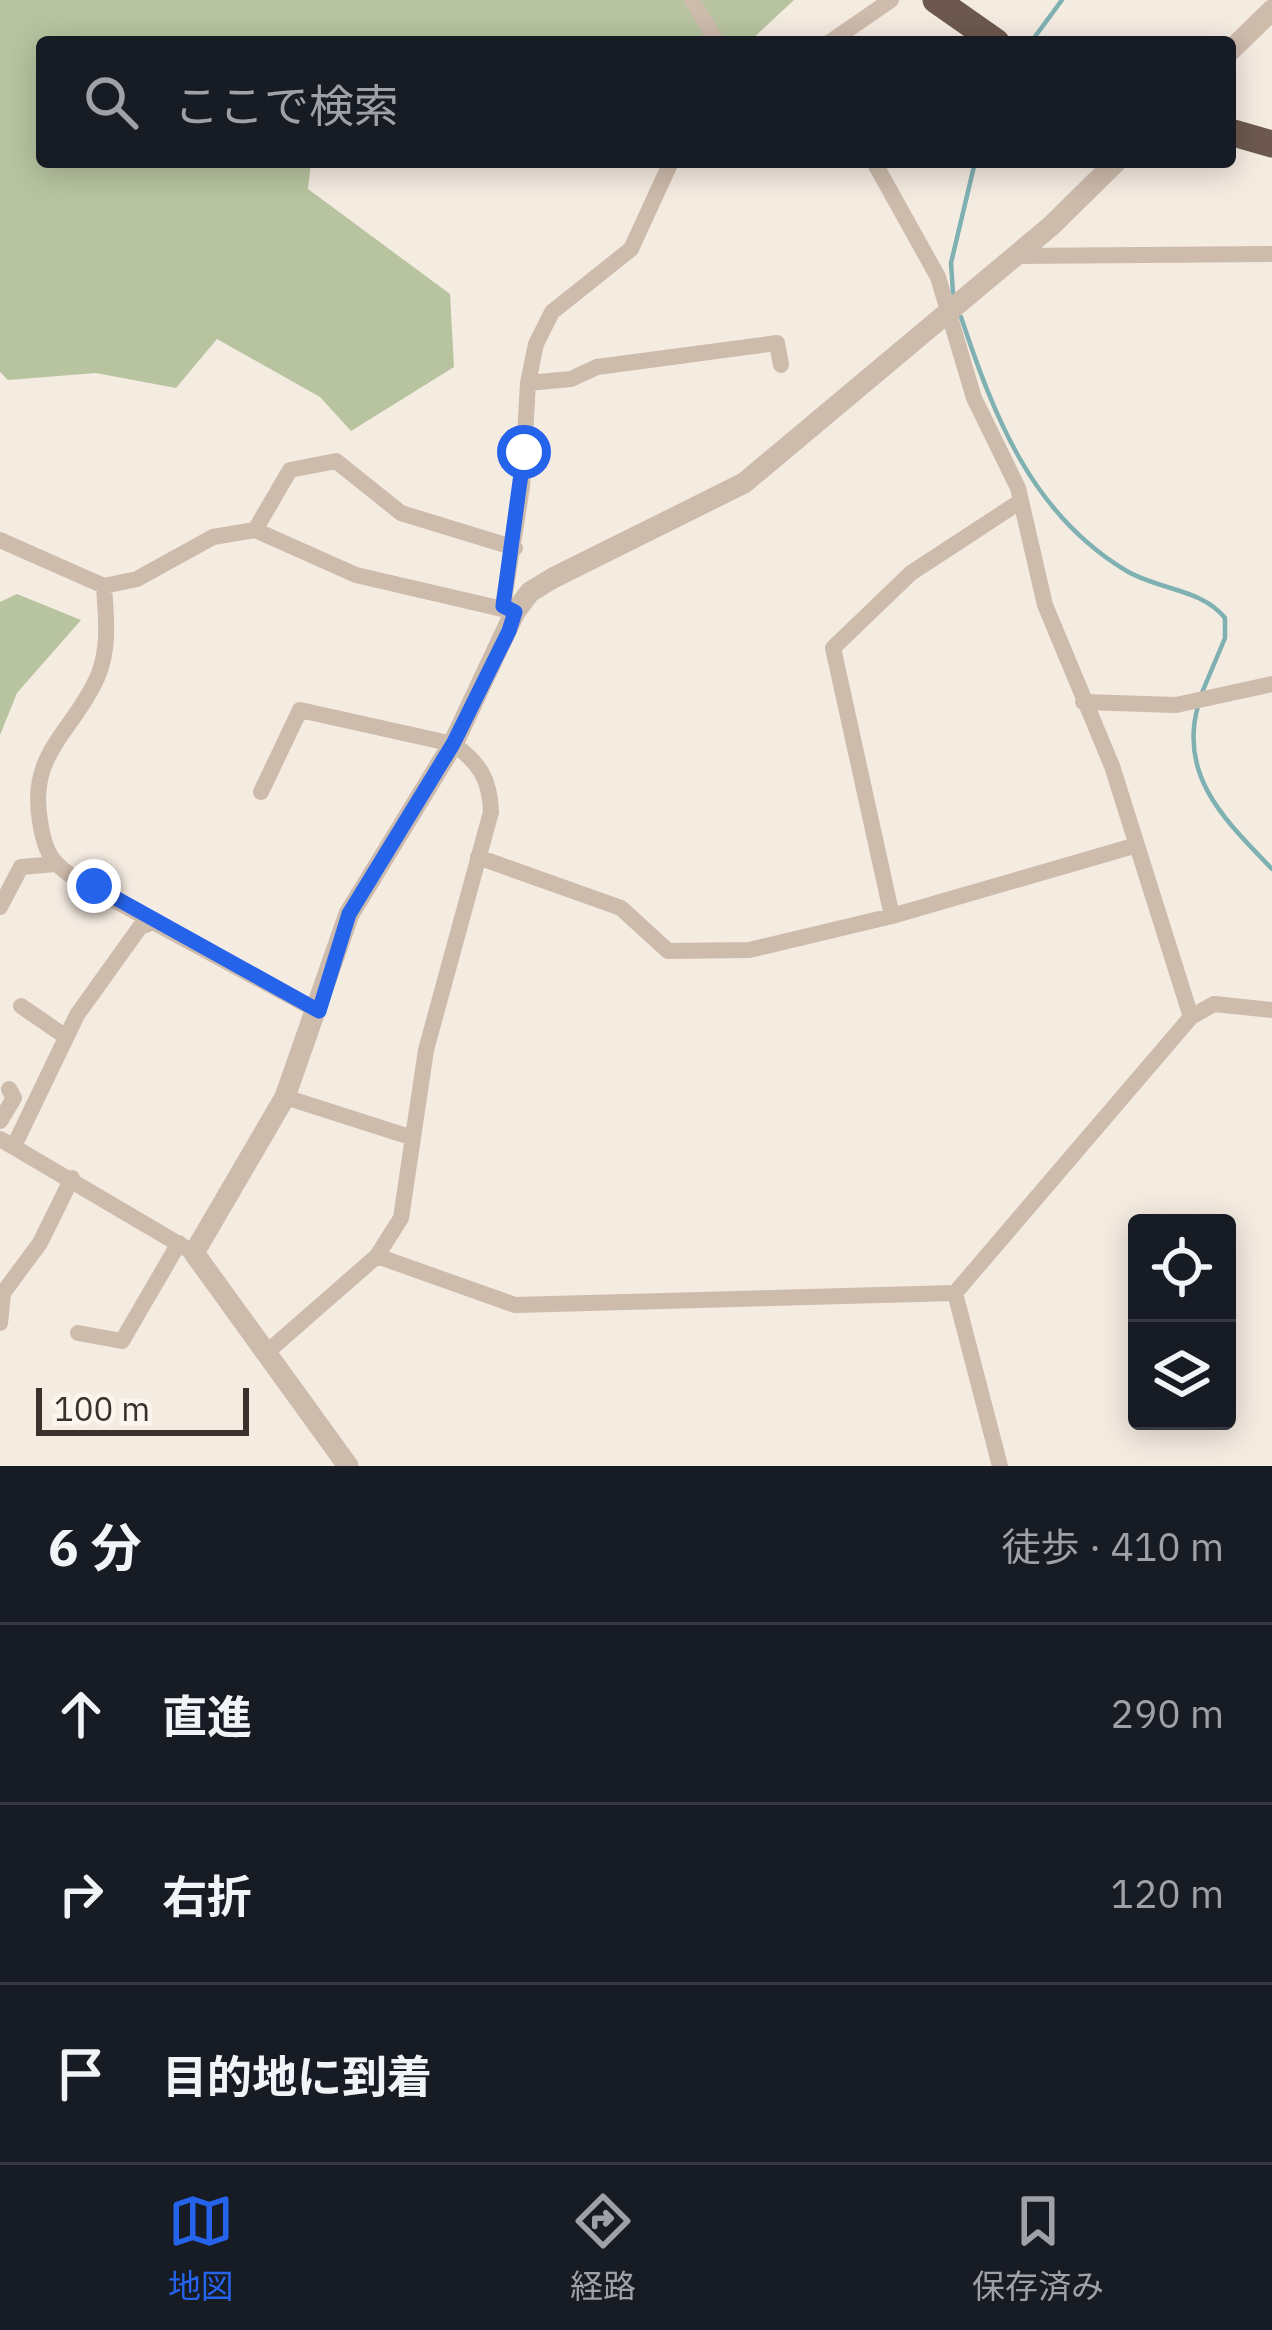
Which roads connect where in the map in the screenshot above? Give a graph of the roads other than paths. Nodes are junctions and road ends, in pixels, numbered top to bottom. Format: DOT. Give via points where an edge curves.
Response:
graph roads {
  1 [pos="692,0"];
  2 [pos="891,0"];
  3 [pos="936,0"];
  4 [pos="1272,10"];
  5 [pos="713,36"];
  6 [pos="839,36"];
  7 [pos="978,36"];
  8 [pos="1236,45"];
  9 [pos="1236,134"];
  10 [pos="1272,143"];
  11 [pos="667,168"];
  12 [pos="877,168"];
  13 [pos="1109,168"];
  14 [pos="1272,254"];
  15 [pos="1013,256"];
  16 [pos="951,309"];
  17 [pos="781,365"];
  18 [pos="528,383"];
  19 [pos="1021,501"];
  20 [pos="255,530"];
  21 [pos="0,540"];
  22 [pos="514,548"];
  23 [pos="104,586"];
  24 [pos="509,609"];
  25 [pos="1272,684"];
  26 [pos="1083,702"];
  27 [pos="453,744"];
  28 [pos="261,792"];
  29 [pos="1137,845"];
  30 [pos="478,857"];
  31 [pos="56,863"];
  32 [pos="0,907"];
  33 [pos="892,916"];
  34 [pos="153,922"];
  35 [pos="21,1006"];
  36 [pos="1272,1010"];
  37 [pos="319,1011"];
  38 [pos="1191,1016"];
  39 [pos="66,1037"];
  40 [pos="9,1089"];
  41 [pos="284,1097"];
  42 [pos="0,1121"];
  43 [pos="410,1138"];
  44 [pos="7,1142"];
  45 [pos="72,1178"];
  46 [pos="186,1248"];
  47 [pos="377,1256"];
  48 [pos="955,1293"];
  49 [pos="0,1323"];
  50 [pos="78,1333"];
  51 [pos="266,1353"];
  52 [pos="348,1466"];
  53 [pos="1000,1466"];
  1 -- 5 [label="street"];
  2 -- 6 [label="street"];
  3 -- 7 [label="highway"];
  4 -- 8 [label="street"];
  9 -- 10 [label="highway"];
  11 -- 18 [label="street" via="631,248 552,312"];
  12 -- 16 [label="street"];
  13 -- 15 [label="street"];
  14 -- 15 [label="street"];
  15 -- 16 [label="street"];
  16 -- 19 [label="street" via="974,398"];
  16 -- 24 [label="street" via="743,483 553,578"];
  17 -- 18 [label="street" via="777,343"];
  18 -- 22 [label="street"];
  19 -- 26 [label="street" via="1045,605"];
  19 -- 33 [label="street" via="911,573 833,648"];
  20 -- 22 [label="street" via="290,470 336,461 401,513"];
  20 -- 23 [label="street" via="213,537 137,578"];
  20 -- 24 [label="street" via="356,575"];
  21 -- 23 [label="street"];
  22 -- 24 [label="street"];
  23 -- 31 [label="street" via="106,644 96,680 40,773 40,820"];
  24 -- 27 [label="street"];
  25 -- 26 [label="street" via="1190,702"];
  26 -- 29 [label="street"];
  27 -- 28 [label="street" via="300,710"];
  27 -- 30 [label="street" via="473,758 490,794"];
  27 -- 37 [label="street" via="349,914"];
  29 -- 33 [label="street"];
  29 -- 38 [label="street"];
  30 -- 33 [label="street" via="621,908 668,950 749,950"];
  30 -- 43 [label="street"];
  31 -- 32 [label="street" via="21,867"];
  31 -- 34 [label="street"];
  34 -- 37 [label="street"];
  34 -- 39 [label="street" via="140,927"];
  35 -- 39 [label="street"];
  36 -- 38 [label="street" via="1214,1004"];
  37 -- 41 [label="street"];
  38 -- 48 [label="street"];
  39 -- 44 [label="street"];
  40 -- 42 [label="street" via="14,1098"];
  41 -- 43 [label="street"];
  41 -- 46 [label="street"];
  43 -- 47 [label="street" via="401,1218"];
  44 -- 45 [label="street"];
  45 -- 46 [label="street"];
  45 -- 49 [label="street" via="40,1243 3,1293"];
  46 -- 50 [label="street" via="122,1341"];
  46 -- 51 [label="street"];
  47 -- 48 [label="street" via="515,1305"];
  47 -- 51 [label="street"];
  48 -- 53 [label="street"];
  51 -- 52 [label="street"];
}
